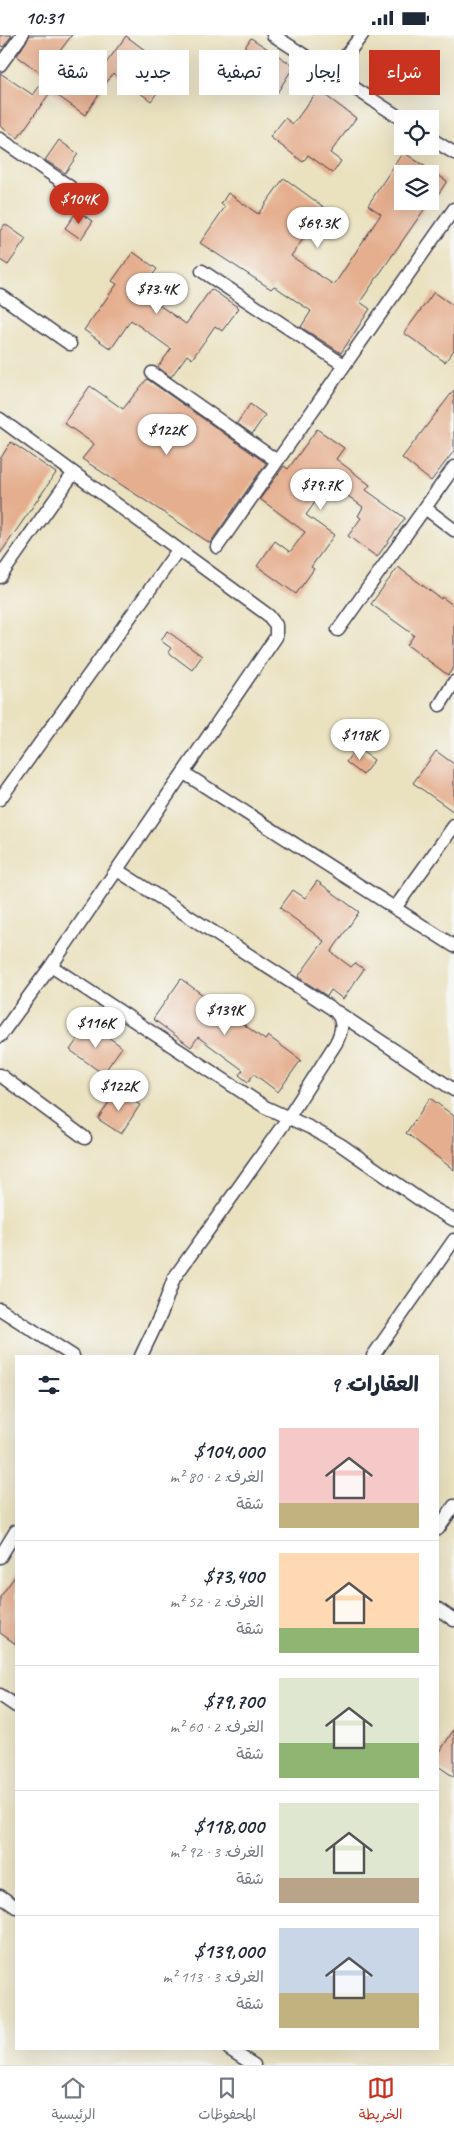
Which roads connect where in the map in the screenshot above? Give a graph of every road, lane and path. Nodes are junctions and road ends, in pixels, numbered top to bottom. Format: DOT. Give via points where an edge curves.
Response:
graph roads {
  1 [pos="22,35"];
  2 [pos="273,35"];
  3 [pos="362,35"];
  4 [pos="296,50"];
  5 [pos="350,50"];
  6 [pos="0,65"];
  7 [pos="359,91"];
  8 [pos="394,114"];
  9 [pos="0,139"];
  10 [pos="439,143"];
  11 [pos="454,153"];
  12 [pos="70,187"];
  13 [pos="454,209"];
  14 [pos="202,271"];
  15 [pos="0,295"];
  16 [pos="70,344"];
  17 [pos="344,365"];
  18 [pos="152,373"];
  19 [pos="0,419"];
  20 [pos="276,461"];
  21 [pos="454,467"];
  22 [pos="73,474"];
  23 [pos="425,508"];
  24 [pos="454,530"];
  25 [pos="217,547"];
  26 [pos="178,550"];
  27 [pos="0,577"];
  28 [pos="338,631"];
  29 [pos="454,683"];
  30 [pos="440,705"];
  31 [pos="184,773"];
  32 [pos="0,799"];
  33 [pos="454,826"];
  34 [pos="117,870"];
  35 [pos="395,908"];
  36 [pos="454,946"];
  37 [pos="51,966"];
  38 [pos="337,1013"];
  39 [pos="0,1036"];
  40 [pos="0,1075"];
  41 [pos="454,1090"];
  42 [pos="288,1118"];
  43 [pos="85,1138"];
  44 [pos="454,1220"];
  45 [pos="454,1240"];
  46 [pos="0,1309"];
  47 [pos="72,1355"];
  48 [pos="141,1355"];
  49 [pos="374,1355"];
  50 [pos="454,1506"];
  51 [pos="439,1528"];
  52 [pos="15,1533"];
  53 [pos="0,1557"];
  54 [pos="439,1610"];
  55 [pos="454,1619"];
  56 [pos="0,1695"];
  57 [pos="15,1705"];
  58 [pos="0,1896"];
  59 [pos="15,1906"];
  60 [pos="231,2050"];
  61 [pos="254,2065"];
  1 -- 6 [label="street"];
  2 -- 4 [label="street"];
  3 -- 5 [label="street"];
  7 -- 8 [label="street"];
  9 -- 12 [label="street"];
  10 -- 11 [label="street"];
  13 -- 17 [label="street"];
  14 -- 17 [label="street"];
  15 -- 16 [label="street"];
  17 -- 20 [label="street"];
  18 -- 20 [label="street"];
  19 -- 22 [label="street"];
  20 -- 25 [label="street"];
  21 -- 23 [label="street"];
  22 -- 26 [label="street"];
  22 -- 27 [label="street"];
  23 -- 24 [label="street"];
  23 -- 28 [label="street"];
  26 -- 31 [label="street" via="268,615 276,625 276,637"];
  26 -- 32 [label="street"];
  29 -- 30 [label="street"];
  31 -- 34 [label="street"];
  31 -- 35 [label="street"];
  33 -- 35 [label="street"];
  34 -- 37 [label="street"];
  34 -- 38 [label="street"];
  35 -- 36 [label="street"];
  37 -- 39 [label="street"];
  37 -- 42 [label="street" via="265,1107"];
  38 -- 41 [label="street"];
  38 -- 42 [label="street" via="342,1022 341,1031"];
  40 -- 43 [label="street"];
  42 -- 44 [label="street" via="341,1145"];
  42 -- 48 [label="street" via="174,1278"];
  45 -- 49 [label="street"];
  46 -- 47 [label="street"];
  50 -- 51 [label="street"];
  52 -- 53 [label="street"];
  54 -- 55 [label="street"];
  56 -- 57 [label="street"];
  58 -- 59 [label="street"];
  60 -- 61 [label="street"];
}
